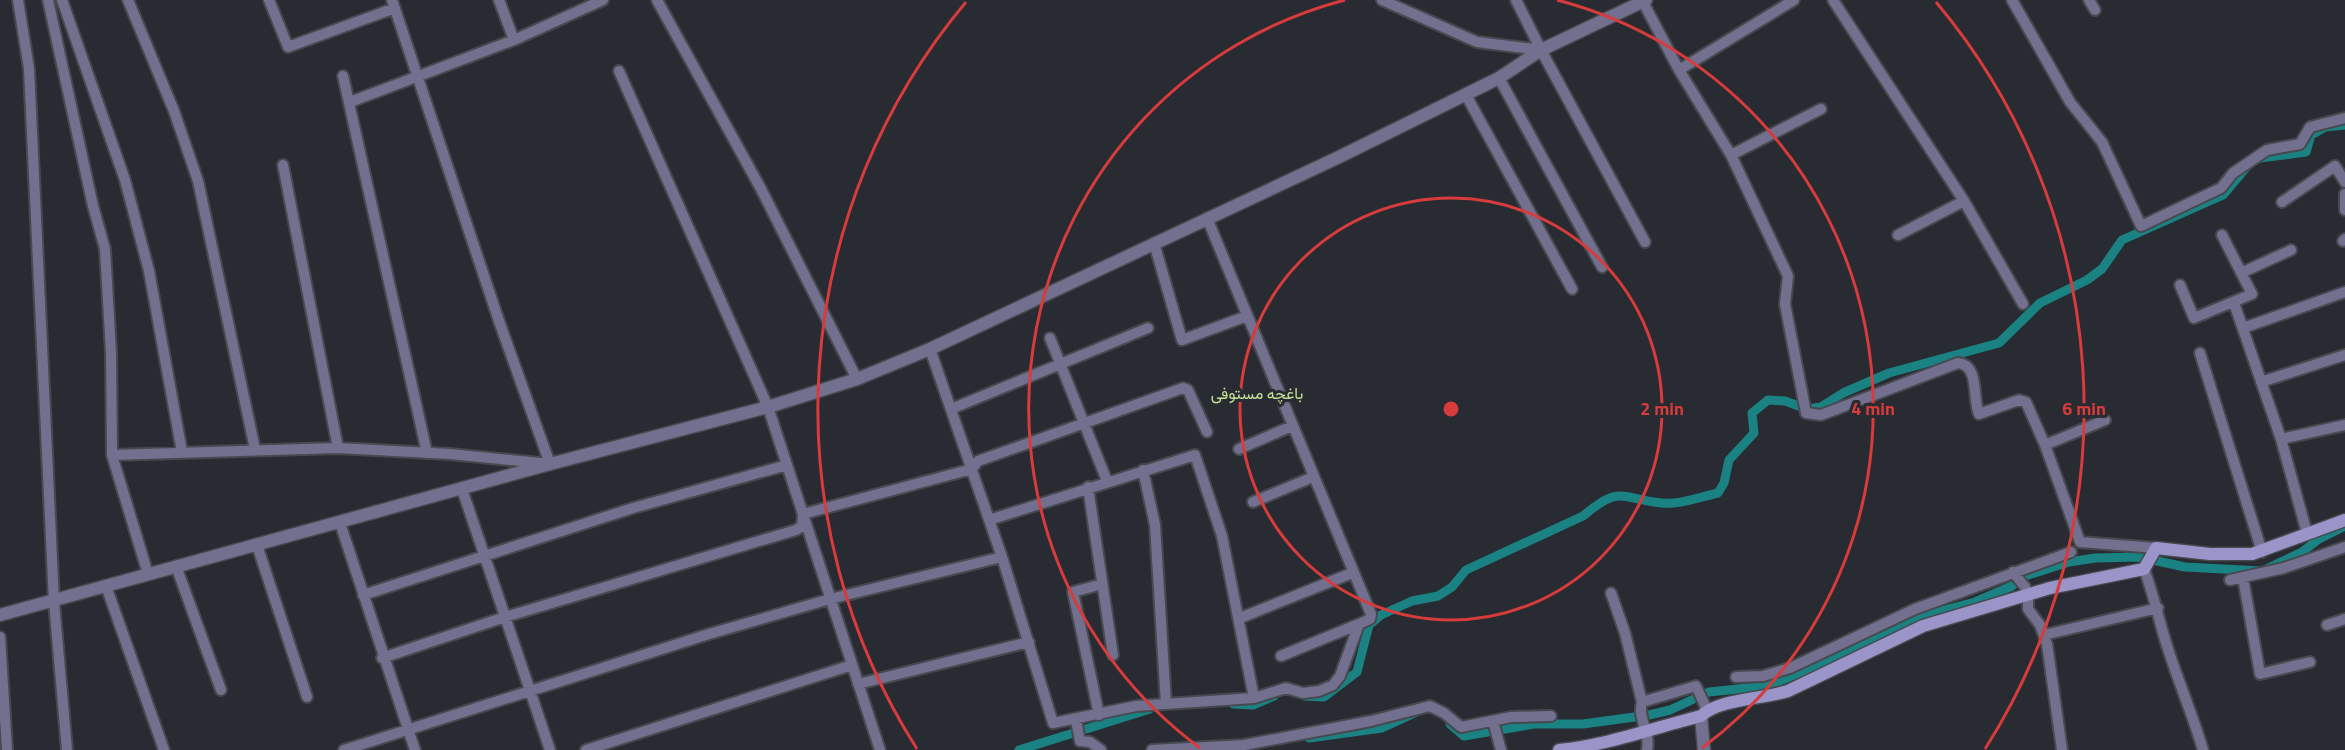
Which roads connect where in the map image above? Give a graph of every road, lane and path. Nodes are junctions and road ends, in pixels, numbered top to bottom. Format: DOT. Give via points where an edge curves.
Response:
graph roads {
  1 [pos="18,0"];
  2 [pos="48,0"];
  3 [pos="62,0"];
  4 [pos="128,0"];
  5 [pos="269,0"];
  6 [pos="499,0"];
  7 [pos="603,0"];
  8 [pos="657,0"];
  9 [pos="1382,0"];
  10 [pos="1516,0"];
  11 [pos="1794,0"];
  12 [pos="1833,0"];
  13 [pos="2012,0"];
  14 [pos="1645,1"];
  15 [pos="394,4"];
  16 [pos="514,40"];
  17 [pos="1541,50"];
  18 [pos="1679,70"];
  19 [pos="619,71"];
  20 [pos="344,76"];
  21 [pos="420,77"];
  22 [pos="1499,78"];
  23 [pos="1466,95"];
  24 [pos="350,102"];
  25 [pos="1821,109"];
  26 [pos="2345,118"];
  27 [pos="1731,155"];
  28 [pos="283,165"];
  29 [pos="2345,182"];
  30 [pos="2345,194"];
  31 [pos="1964,201"];
  32 [pos="2282,202"];
  33 [pos="2345,210"];
  34 [pos="1207,218"];
  35 [pos="1898,235"];
  36 [pos="2222,235"];
  37 [pos="1645,242"];
  38 [pos="1154,243"];
  39 [pos="2291,250"];
  40 [pos="1602,267"];
  41 [pos="2241,273"];
  42 [pos="2180,285"];
  43 [pos="1572,289"];
  44 [pos="2345,292"];
  45 [pos="2234,303"];
  46 [pos="2023,304"];
  47 [pos="1247,316"];
  48 [pos="1148,328"];
  49 [pos="2243,328"];
  50 [pos="1050,338"];
  51 [pos="930,349"];
  52 [pos="2200,353"];
  53 [pos="2345,356"];
  54 [pos="1061,365"];
  55 [pos="857,379"];
  56 [pos="2261,382"];
  57 [pos="768,408"];
  58 [pos="951,409"];
  59 [pos="2105,420"];
  60 [pos="1084,423"];
  61 [pos="2345,425"];
  62 [pos="1292,426"];
  63 [pos="1207,432"];
  64 [pos="2281,439"];
  65 [pos="2045,445"];
  66 [pos="338,448"];
  67 [pos="255,449"];
  68 [pos="1239,450"];
  69 [pos="182,452"];
  70 [pos="427,453"];
  71 [pos="112,455"];
  72 [pos="550,464"];
  73 [pos="787,465"];
  74 [pos="972,469"];
  75 [pos="1143,470"];
  76 [pos="1313,477"];
  77 [pos="1107,481"];
  78 [pos="1088,487"];
  79 [pos="462,489"];
  80 [pos="1253,502"];
  81 [pos="803,514"];
  82 [pos="990,519"];
  83 [pos="2345,520"];
  84 [pos="340,522"];
  85 [pos="2307,533"];
  86 [pos="257,545"];
  87 [pos="2345,547"];
  88 [pos="2071,552"];
  89 [pos="2262,552"];
  90 [pos="484,555"];
  91 [pos="1002,557"];
  92 [pos="2150,559"];
  93 [pos="176,566"];
  94 [pos="1352,573"];
  95 [pos="148,574"];
  96 [pos="2014,574"];
  97 [pos="2244,578"];
  98 [pos="2230,580"];
  99 [pos="1102,584"];
  100 [pos="106,586"];
  101 [pos="2026,591"];
  102 [pos="1611,593"];
  103 [pos="363,595"];
  104 [pos="831,599"];
  105 [pos="54,602"];
  106 [pos="1915,609"];
  107 [pos="2158,609"];
  108 [pos="0,615"];
  109 [pos="505,617"];
  110 [pos="1240,618"];
  111 [pos="2345,619"];
  112 [pos="1922,623"];
  113 [pos="1359,624"];
  114 [pos="2327,625"];
  115 [pos="2044,635"];
  116 [pos="0,637"];
  117 [pos="1029,642"];
  118 [pos="1113,655"];
  119 [pos="1281,656"];
  120 [pos="382,658"];
  121 [pos="2310,662"];
  122 [pos="852,665"];
  123 [pos="1736,677"];
  124 [pos="858,684"];
  125 [pos="221,690"];
  126 [pos="530,691"];
  127 [pos="307,697"];
  128 [pos="1254,698"];
  129 [pos="1166,704"];
  130 [pos="1641,705"];
  131 [pos="1704,710"];
  132 [pos="1099,715"];
  133 [pos="1551,716"];
  134 [pos="1076,720"];
  135 [pos="1493,721"];
  136 [pos="1645,726"];
  137 [pos="408,729"];
  138 [pos="1500,745"];
  139 [pos="7,750"];
  140 [pos="67,750"];
  141 [pos="164,750"];
  142 [pos="344,750"];
  143 [pos="415,750"];
  144 [pos="550,750"];
  145 [pos="586,750"];
  146 [pos="880,750"];
  147 [pos="1101,750"];
  148 [pos="1152,750"];
  149 [pos="1559,750"];
  150 [pos="1647,750"];
  151 [pos="1704,750"];
  152 [pos="2062,750"];
  153 [pos="2203,750"];
  1 -- 105 [label="street" via="29,69"];
  2 -- 71 [label="street" via="103,237 111,352"];
  3 -- 69 [label="street" via="125,180 146,259"];
  4 -- 67 [label="street" via="198,181"];
  5 -- 15 [label="street" via="288,47"];
  6 -- 16 [label="street"];
  7 -- 16 [label="street"];
  8 -- 55 [label="street" via="760,187"];
  9 -- 17 [label="street" via="1477,42"];
  10 -- 17 [label="street"];
  11 -- 18 [label="street"];
  12 -- 31 [label="street"];
  13 -- 26 [label="street" via="2070,102 2102,142 2141,226 2221,188 2233,173 2267,150 2300,144 2310,127"];
  14 -- 17 [label="street"];
  14 -- 18 [label="street"];
  15 -- 21 [label="street"];
  16 -- 21 [label="street"];
  17 -- 22 [label="street"];
  17 -- 37 [label="street"];
  18 -- 27 [label="street"];
  19 -- 57 [label="street"];
  20 -- 24 [label="street"];
  21 -- 24 [label="street"];
  21 -- 72 [label="street" via="480,266"];
  22 -- 23 [label="street"];
  22 -- 40 [label="street"];
  23 -- 34 [label="street"];
  23 -- 43 [label="street"];
  24 -- 70 [label="street"];
  25 -- 27 [label="street"];
  27 -- 65 [label="street" via="1788,276 1785,304 1806,413 1821,415 1958,363 1972,372 1979,414 2022,399"];
  28 -- 66 [label="street"];
  29 -- 32 [label="street" via="2335,166"];
  30 -- 33 [label="street"];
  31 -- 35 [label="street"];
  31 -- 46 [label="street"];
  34 -- 38 [label="street"];
  34 -- 47 [label="street"];
  36 -- 41 [label="street"];
  38 -- 47 [label="street" via="1182,340"];
  38 -- 51 [label="street"];
  39 -- 41 [label="street"];
  41 -- 45 [label="street" via="2252,294"];
  42 -- 45 [label="street" via="2194,318"];
  44 -- 49 [label="street"];
  45 -- 49 [label="street"];
  47 -- 62 [label="street"];
  48 -- 54 [label="street"];
  49 -- 56 [label="street"];
  50 -- 54 [label="street"];
  51 -- 55 [label="street"];
  51 -- 58 [label="street"];
  52 -- 89 [label="street"];
  53 -- 56 [label="street"];
  54 -- 58 [label="street"];
  54 -- 60 [label="street"];
  55 -- 57 [label="street"];
  56 -- 64 [label="street"];
  57 -- 72 [label="street"];
  57 -- 73 [label="street"];
  58 -- 74 [label="street"];
  59 -- 65 [label="street"];
  60 -- 63 [label="street" via="1186,387"];
  60 -- 74 [label="street" via="978,461"];
  60 -- 77 [label="street"];
  61 -- 64 [label="street"];
  62 -- 68 [label="street"];
  62 -- 76 [label="street"];
  64 -- 85 [label="street"];
  65 -- 92 [label="street" via="2080,543"];
  66 -- 67 [label="street"];
  66 -- 70 [label="street"];
  67 -- 69 [label="street"];
  69 -- 71 [label="street"];
  70 -- 72 [label="street"];
  71 -- 95 [label="street"];
  72 -- 79 [label="street"];
  73 -- 81 [label="street"];
  73 -- 90 [label="street"];
  74 -- 81 [label="street"];
  74 -- 82 [label="street"];
  75 -- 77 [label="street"];
  75 -- 110 [label="street" via="1195,455 1222,536"];
  75 -- 129 [label="street" via="1155,525"];
  76 -- 80 [label="street"];
  76 -- 94 [label="street"];
  77 -- 78 [label="street"];
  78 -- 82 [label="street"];
  78 -- 99 [label="street"];
  79 -- 84 [label="street"];
  79 -- 90 [label="street"];
  81 -- 104 [label="street"];
  81 -- 109 [label="street" via="802,526 796,530"];
  82 -- 91 [label="street"];
  83 -- 85 [label="main road"];
  84 -- 86 [label="street"];
  84 -- 103 [label="street"];
  85 -- 89 [label="main road"];
  86 -- 93 [label="street"];
  86 -- 127 [label="street"];
  87 -- 97 [label="street"];
  88 -- 96 [label="street"];
  89 -- 92 [label="main road"];
  90 -- 103 [label="street"];
  90 -- 109 [label="street"];
  91 -- 104 [label="street"];
  91 -- 117 [label="street"];
  92 -- 101 [label="main road"];
  92 -- 107 [label="street"];
  93 -- 95 [label="street"];
  93 -- 125 [label="street"];
  94 -- 110 [label="street"];
  94 -- 113 [label="street" via="1372,617"];
  95 -- 100 [label="street"];
  96 -- 101 [label="street"];
  96 -- 106 [label="street"];
  97 -- 98 [label="street"];
  97 -- 121 [label="street" via="2260,674"];
  99 -- 118 [label="street"];
  99 -- 132 [label="street" via="1072,592"];
  100 -- 105 [label="street"];
  100 -- 141 [label="street"];
  101 -- 112 [label="main road"];
  101 -- 115 [label="street" via="2028,609"];
  102 -- 130 [label="street" via="1625,633"];
  103 -- 120 [label="street"];
  104 -- 122 [label="street"];
  104 -- 126 [label="street"];
  105 -- 108 [label="street"];
  105 -- 140 [label="street"];
  106 -- 112 [label="street"];
  106 -- 123 [label="street" via="1790,668 1763,676"];
  107 -- 115 [label="street"];
  107 -- 153 [label="street"];
  109 -- 120 [label="street"];
  109 -- 126 [label="street"];
  110 -- 128 [label="street"];
  111 -- 114 [label="street"];
  112 -- 131 [label="main road" via="1788,691"];
  113 -- 119 [label="street"];
  113 -- 128 [label="street" via="1346,663 1333,685 1303,693 1286,688 1273,690"];
  115 -- 152 [label="street"];
  116 -- 139 [label="street"];
  117 -- 124 [label="street"];
  117 -- 134 [label="street" via="1053,723"];
  120 -- 137 [label="street"];
  122 -- 124 [label="street"];
  122 -- 145 [label="street"];
  124 -- 146 [label="street"];
  126 -- 137 [label="street"];
  126 -- 144 [label="street"];
  128 -- 129 [label="street"];
  129 -- 132 [label="street"];
  130 -- 131 [label="street" via="1696,686"];
  130 -- 136 [label="street"];
  131 -- 136 [label="main road"];
  131 -- 151 [label="street"];
  132 -- 134 [label="street"];
  133 -- 135 [label="street"];
  134 -- 147 [label="street" via="1080,741 1090,742"];
  135 -- 138 [label="street"];
  135 -- 148 [label="street" via="1461,727 1430,706 1244,745"];
  136 -- 149 [label="main road" via="1616,741"];
  136 -- 150 [label="street"];
  137 -- 142 [label="street"];
  137 -- 143 [label="street"];
}
